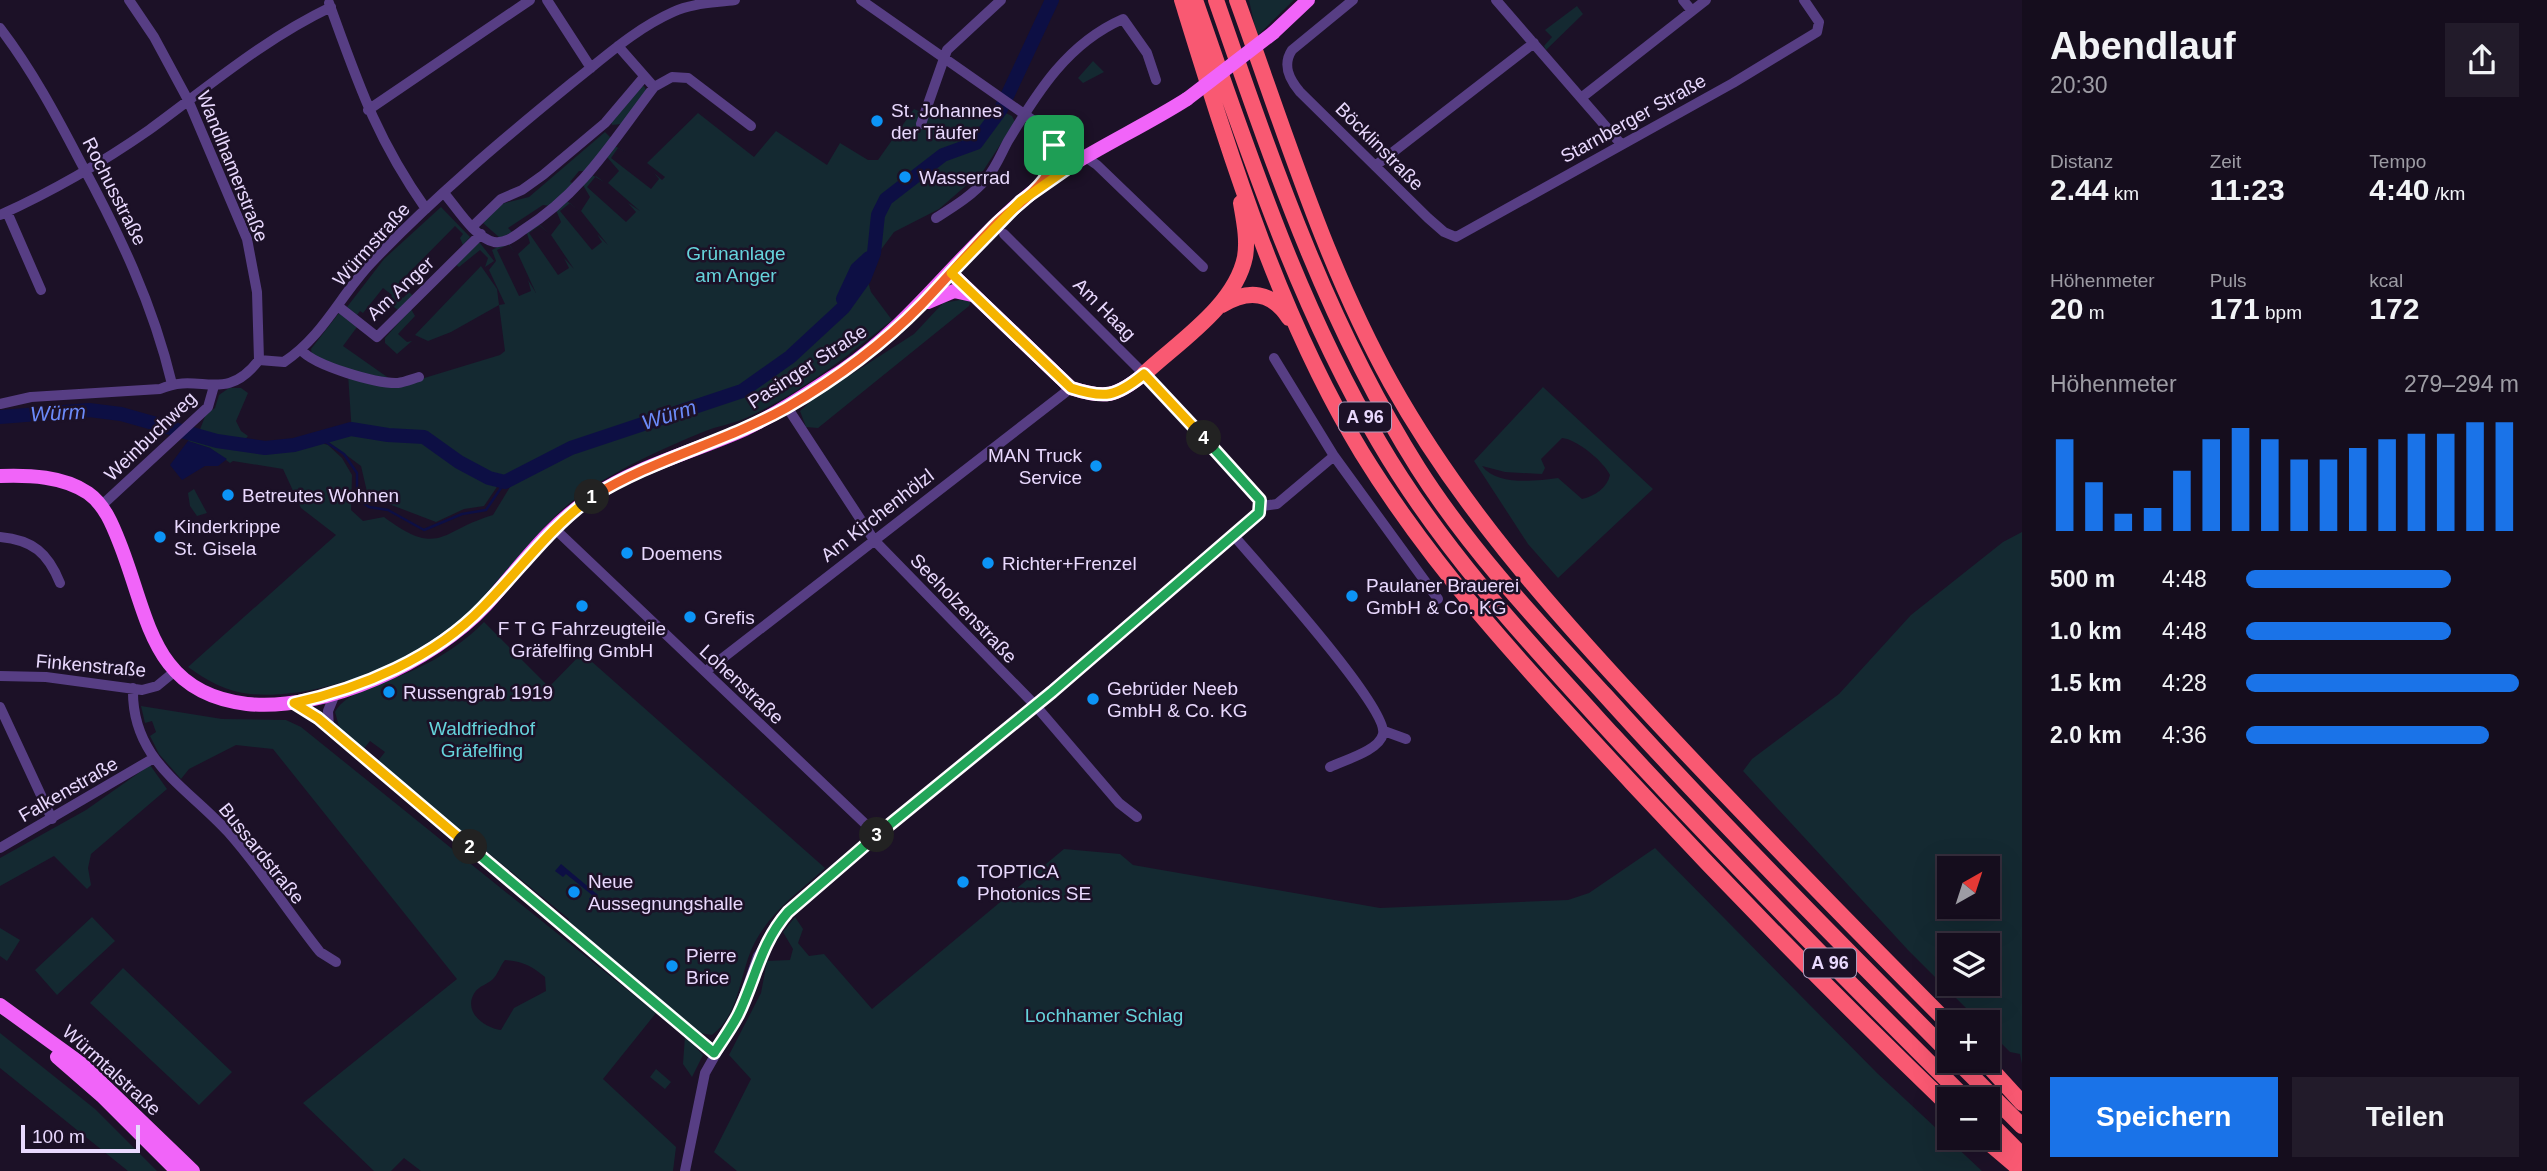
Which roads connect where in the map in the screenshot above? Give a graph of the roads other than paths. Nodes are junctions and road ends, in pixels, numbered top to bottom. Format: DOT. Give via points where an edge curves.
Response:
graph roads {
  1 [pos="128,0"];
  2 [pos="530,0"];
  3 [pos="547,0"];
  4 [pos="735,0"];
  5 [pos="861,0"];
  6 [pos="1001,0"];
  7 [pos="1182,0"];
  8 [pos="1195,0"];
  9 [pos="1216,0"];
  10 [pos="1237,0"];
  11 [pos="1244,0"];
  12 [pos="1308,0"];
  13 [pos="1353,0"];
  14 [pos="1496,0"];
  15 [pos="1683,0"];
  16 [pos="1706,0"];
  17 [pos="1804,0"];
  18 [pos="329,3"];
  19 [pos="688,3"];
  20 [pos="1692,11"];
  21 [pos="0,28"];
  22 [pos="1252,41"];
  23 [pos="1534,43"];
  24 [pos="618,46"];
  25 [pos="944,56"];
  26 [pos="591,68"];
  27 [pos="644,77"];
  28 [pos="1156,80"];
  29 [pos="654,87"];
  30 [pos="1581,98"];
  31 [pos="188,100"];
  32 [pos="368,110"];
  33 [pos="1027,116"];
  34 [pos="605,123"];
  35 [pos="921,124"];
  36 [pos="1038,124"];
  37 [pos="751,127"];
  38 [pos="618,134"];
  39 [pos="1621,144"];
  40 [pos="1054,145"];
  41 [pos="1086,157"];
  42 [pos="1071,166"];
  43 [pos="1376,166"];
  44 [pos="85,169"];
  45 [pos="1237,169"];
  46 [pos="1043,184"];
  47 [pos="444,193"];
  48 [pos="426,209"];
  49 [pos="3,213"];
  50 [pos="936,218"];
  51 [pos="477,230"];
  52 [pos="1004,234"];
  53 [pos="1461,236"];
  54 [pos="1203,267"];
  55 [pos="951,273"];
  56 [pos="41,290"];
  57 [pos="974,296"];
  58 [pos="921,305"];
  59 [pos="339,307"];
  60 [pos="1211,312"];
  61 [pos="1306,346"];
  62 [pos="301,350"];
  63 [pos="1274,358"];
  64 [pos="259,360"];
  65 [pos="1144,374"];
  66 [pos="419,377"];
  67 [pos="172,384"];
  68 [pos="214,386"];
  69 [pos="1071,388"];
  70 [pos="0,404"];
  71 [pos="786,407"];
  72 [pos="1334,456"];
  73 [pos="0,476"];
  74 [pos="101,506"];
  75 [pos="1262,506"];
  76 [pos="554,528"];
  77 [pos="1234,536"];
  78 [pos="0,537"];
  79 [pos="874,540"];
  80 [pos="60,583"];
  81 [pos="1438,599"];
  82 [pos="706,671"];
  83 [pos="174,672"];
  84 [pos="0,676"];
  85 [pos="133,688"];
  86 [pos="335,694"];
  87 [pos="294,703"];
  88 [pos="1035,705"];
  89 [pos="0,706"];
  90 [pos="329,728"];
  91 [pos="1384,731"];
  92 [pos="1406,739"];
  93 [pos="153,758"];
  94 [pos="1330,767"];
  95 [pos="1137,817"];
  96 [pos="52,819"];
  97 [pos="877,835"];
  98 [pos="0,848"];
  99 [pos="336,962"];
  100 [pos="0,1005"];
  101 [pos="1937,1011"];
  102 [pos="0,1014"];
  103 [pos="1937,1041"];
  104 [pos="714,1053"];
  105 [pos="1969,1073"];
  106 [pos="1995,1073"];
  107 [pos="1954,1087"];
  108 [pos="1937,1094"];
  109 [pos="2022,1102"];
  110 [pos="2022,1126"];
  111 [pos="2000,1133"];
  112 [pos="1997,1150"];
  113 [pos="2022,1155"];
  114 [pos="177,1171"];
  115 [pos="193,1171"];
  116 [pos="685,1171"];
  117 [pos="2022,1171"];
  1 -- 31 [label="street, Wandlhamerstraße"];
  2 -- 32 [label="street"];
  3 -- 26 [label="street"];
  4 -- 19 [label="street, Würmstraße"];
  5 -- 25 [label="street"];
  6 -- 25 [label="street"];
  7 -- 45 [label="highway"];
  8 -- 107 [label="highway, A 96" via="1281,242 1315,320 1405,484 1480,585 1695,825"];
  9 -- 103 [label="highway, A 96" via="1314,271 1373,393 1419,470 1495,572 1660,756"];
  10 -- 22 [label="highway"];
  11 -- 22 [label="highway"];
  12 -- 41 [label="main road, Pasinger Straße, bridge" via="1187,99"];
  13 -- 43 [label="street, Böcklinstraße" via="1292,50 1287,65 1293,84"];
  14 -- 23 [label="street"];
  15 -- 20 [label="street"];
  16 -- 20 [label="street"];
  17 -- 39 [label="street, Starnberger Straße" via="1820,28 1733,83"];
  18 -- 31 [label="street"];
  18 -- 32 [label="street"];
  19 -- 24 [label="street, Würmstraße"];
  20 -- 30 [label="street"];
  21 -- 44 [label="street, Rochusstraße"];
  22 -- 101 [label="highway" via="1318,228 1353,309 1436,457 1546,603 1726,797"];
  23 -- 30 [label="street"];
  23 -- 43 [label="street"];
  24 -- 26 [label="street, Würmstraße"];
  24 -- 27 [label="street"];
  25 -- 33 [label="street"];
  25 -- 35 [label="street"];
  26 -- 47 [label="street, Würmstraße"];
  27 -- 29 [label="street"];
  27 -- 34 [label="street, Am Anger"];
  28 -- 33 [label="street" via="1147,53 1123,19 1097,30 1070,53 1043,85"];
  29 -- 37 [label="street" via="672,77 688,78"];
  29 -- 38 [label="street"];
  30 -- 39 [label="street"];
  31 -- 44 [label="street"];
  31 -- 64 [label="street, Wandlhamerstraße" via="247,239 257,292"];
  32 -- 48 [label="street" via="382,143"];
  33 -- 36 [label="street"];
  33 -- 50 [label="street" via="977,190"];
  34 -- 38 [label="street"];
  34 -- 51 [label="street, Am Anger" via="543,175 500,199"];
  36 -- 40 [label="street"];
  36 -- 41 [label="street"];
  38 -- 51 [label="street" via="579,187 540,219 504,242 490,240"];
  39 -- 53 [label="street, Starnberger Straße"];
  40 -- 42 [label="street"];
  40 -- 46 [label="main road" via="1054,158"];
  41 -- 42 [label="main road, Pasinger Straße"];
  41 -- 54 [label="street"];
  42 -- 46 [label="main road, Pasinger Straße"];
  43 -- 53 [label="street, Böcklinstraße" via="1444,232"];
  44 -- 49 [label="street"];
  44 -- 67 [label="street, Rochusstraße" via="145,292"];
  45 -- 60 [label="highway" via="1245,256 1237,279"];
  45 -- 61 [label="highway"];
  46 -- 55 [label="main road, Pasinger Straße" via="994,226"];
  47 -- 48 [label="street, Würmstraße"];
  47 -- 51 [label="street"];
  48 -- 59 [label="street, Würmstraße" via="370,264"];
  49 -- 56 [label="street"];
  51 -- 59 [label="street, Am Anger" via="377,337"];
  52 -- 65 [label="street, Am Haag"];
  55 -- 57 [label="main road"];
  55 -- 58 [label="main road, Pasinger Straße"];
  57 -- 58 [label="main road" via="950,292"];
  57 -- 69 [label="main road"];
  58 -- 71 [label="main road, Pasinger Straße" via="879,344"];
  59 -- 62 [label="street, Würmstraße"];
  60 -- 61 [label="highway" via="1245,294 1263,295 1279,305"];
  60 -- 65 [label="highway"];
  61 -- 108 [label="highway" via="1363,453 1434,559 1497,636 1681,837"];
  62 -- 64 [label="street, Würmstraße" via="284,362"];
  62 -- 66 [label="street" via="306,356 373,379 396,383"];
  63 -- 72 [label="street"];
  64 -- 68 [label="street" via="239,381"];
  65 -- 69 [label="main road" via="1112,395"];
  65 -- 75 [label="street, Am Haag" via="1249,486"];
  67 -- 68 [label="street"];
  67 -- 70 [label="street" via="160,389 31,397"];
  68 -- 74 [label="street, Weinbuchweg" via="208,407"];
  69 -- 79 [label="street, Am Kirchenhölzl"];
  71 -- 76 [label="main road, Pasinger Straße" via="745,429 616,482"];
  71 -- 79 [label="street, Seeholzenstraße"];
  72 -- 75 [label="street" via="1278,504"];
  72 -- 81 [label="street"];
  73 -- 74 [label="main road, Pasinger Straße" via="60,481 86,492"];
  74 -- 83 [label="main road, Pasinger Straße" via="123,550 152,641"];
  75 -- 77 [label="street"];
  76 -- 82 [label="street, Lohenstraße"];
  76 -- 86 [label="main road, Pasinger Straße" via="469,621 408,662"];
  77 -- 88 [label="street"];
  77 -- 91 [label="street" via="1351,675 1376,710"];
  78 -- 80 [label="street" via="18,539 43,552"];
  79 -- 82 [label="street, Am Kirchenhölzl"];
  79 -- 88 [label="street, Seeholzenstraße"];
  82 -- 97 [label="street, Lohenstraße"];
  83 -- 85 [label="street, Finkenstraße" via="150,689"];
  83 -- 87 [label="main road, Pasinger Straße" via="198,691 230,701"];
  84 -- 85 [label="street, Finkenstraße"];
  85 -- 93 [label="street, Bussardstraße" via="135,718"];
  86 -- 87 [label="main road, Pasinger Straße"];
  86 -- 90 [label="street" via="328,711"];
  87 -- 90 [label="street"];
  88 -- 95 [label="street, Seeholzenstraße" via="1119,803"];
  88 -- 97 [label="street"];
  89 -- 96 [label="street"];
  90 -- 104 [label="street"];
  91 -- 92 [label="street"];
  91 -- 94 [label="street" via="1374,746"];
  93 -- 96 [label="street, Falkenstraße"];
  93 -- 99 [label="street, Bussardstraße" via="229,833 320,953"];
  96 -- 98 [label="street, Falkenstraße"];
  97 -- 104 [label="street" via="776,927 758,956 737,1017"];
  100 -- 115 [label="main road, Würmtalstraße" via="83,1065"];
  102 -- 114 [label="main road, Würmtalstraße" via="37,1039 103,1097"];
  104 -- 116 [label="street" via="705,1073"];
  105 -- 110 [label="highway"];
  106 -- 109 [label="highway"];
  111 -- 113 [label="highway"];
  112 -- 117 [label="highway"];
}
